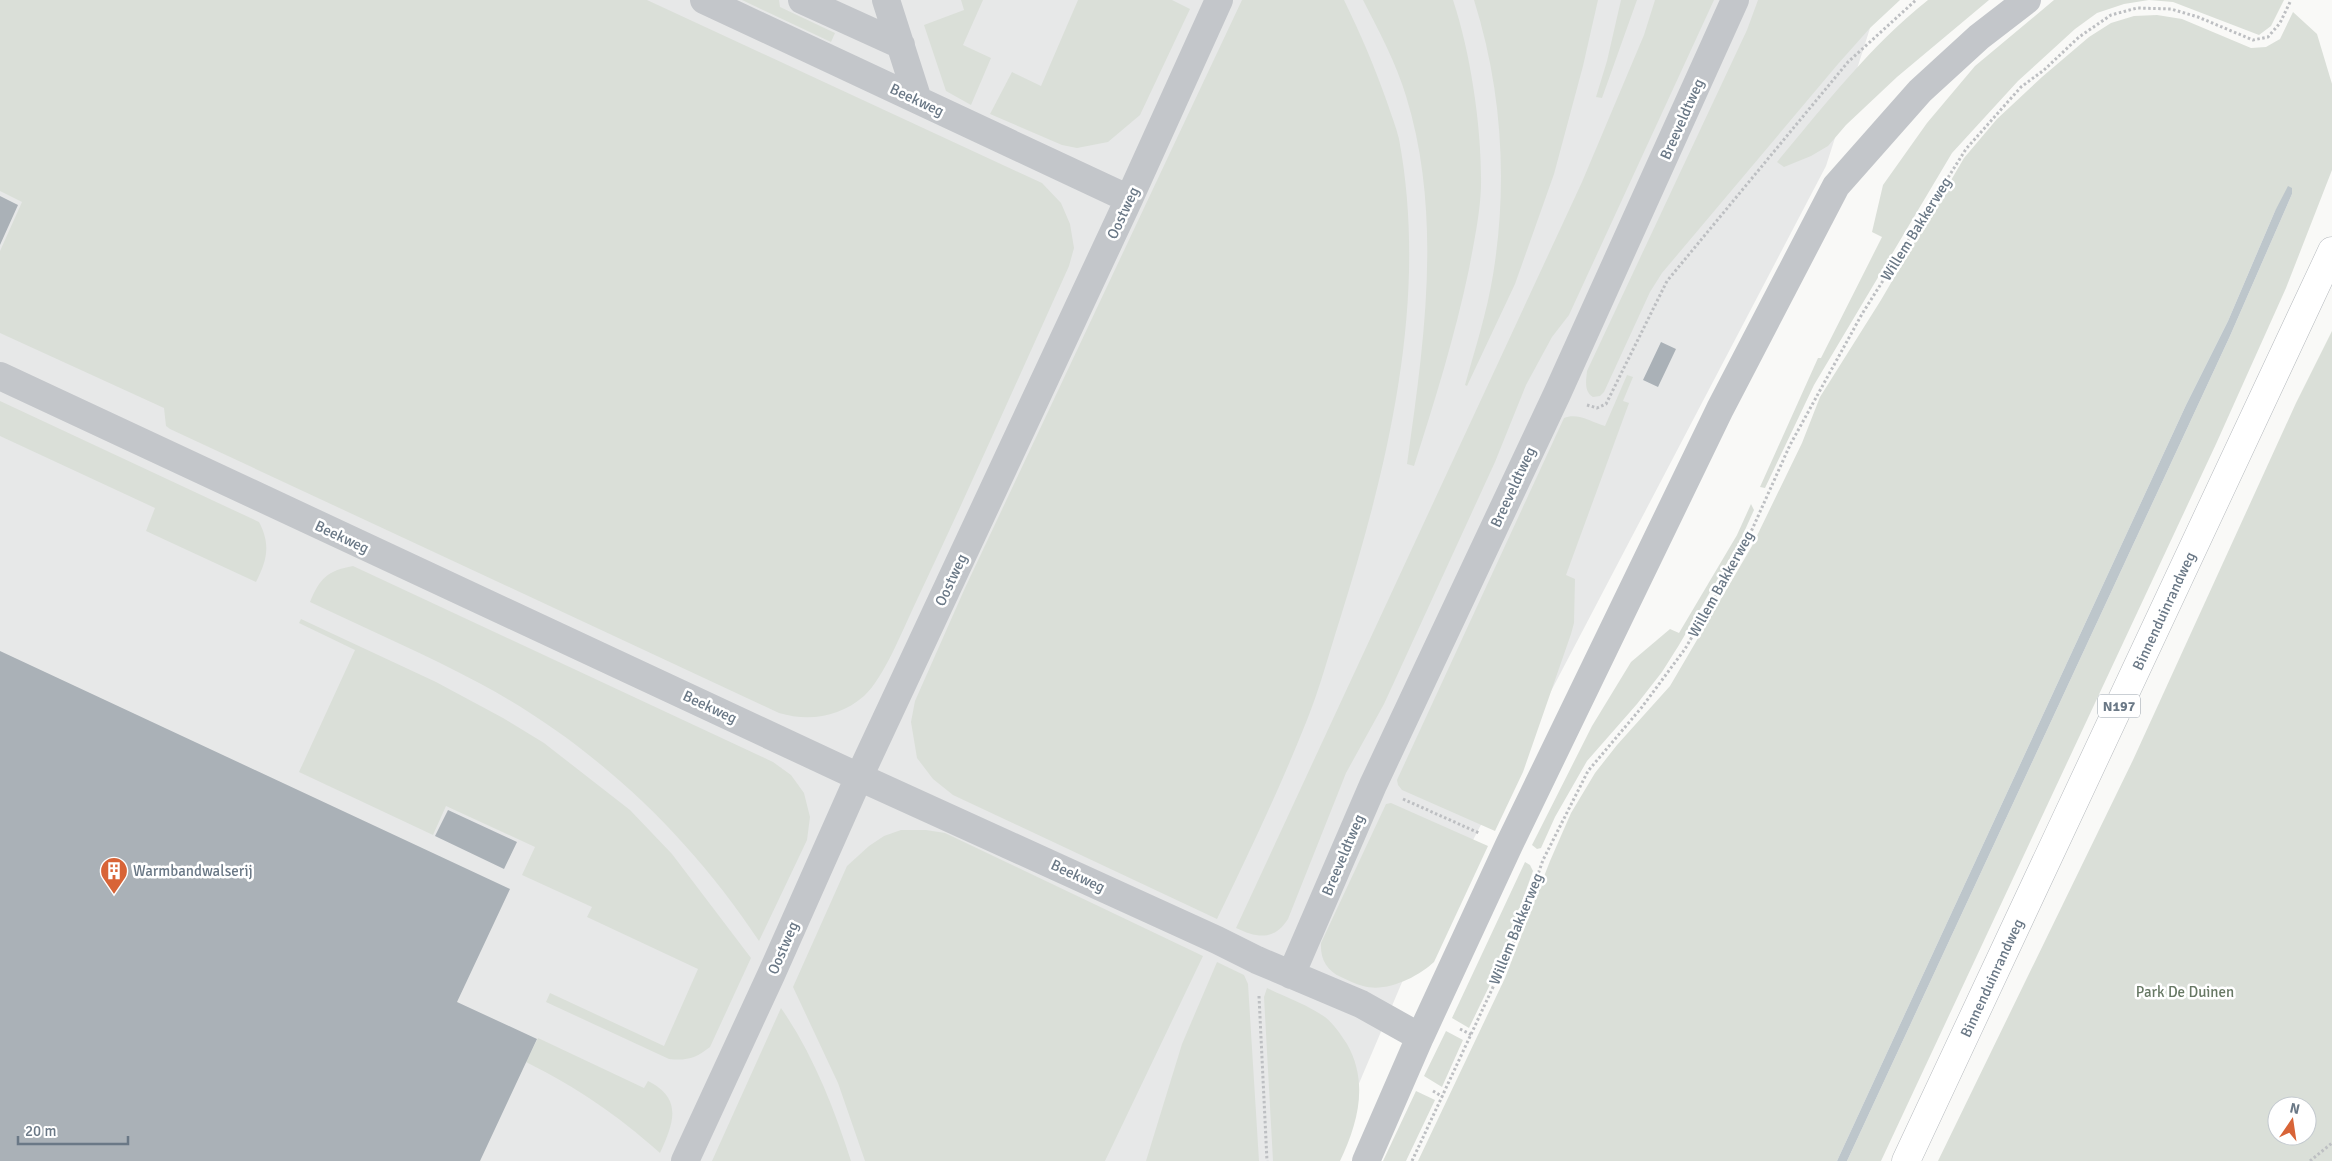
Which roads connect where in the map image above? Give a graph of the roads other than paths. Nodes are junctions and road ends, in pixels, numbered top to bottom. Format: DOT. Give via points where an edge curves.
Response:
graph roads {
  1 [pos="704,0"];
  2 [pos="802,0"];
  3 [pos="1219,0"];
  4 [pos="1735,0"];
  5 [pos="2027,0"];
  6 [pos="883,2"];
  7 [pos="901,45"];
  8 [pos="918,100"];
  9 [pos="1129,199"];
  10 [pos="2332,251"];
  11 [pos="0,376"];
  12 [pos="859,777"];
  13 [pos="1291,975"];
  14 [pos="1420,1037"];
  15 [pos="685,1161"];
  16 [pos="1366,1161"];
  17 [pos="1906,1161"];
  1 -- 8 [label="street, Beekweg"];
  2 -- 7 [label="street"];
  3 -- 9 [label="street, Oostweg"];
  4 -- 13 [label="street, Breeveldtweg" via="1557,394 1373,785"];
  5 -- 14 [label="street" via="1978,37 1920,91 1836,186 1720,409"];
  6 -- 7 [label="street"];
  7 -- 8 [label="street"];
  8 -- 9 [label="street, Beekweg"];
  9 -- 12 [label="street, Oostweg"];
  10 -- 17 [label="main road, Binnenduinrandweg / N197"];
  11 -- 12 [label="street, Beekweg"];
  12 -- 13 [label="street, Beekweg"];
  12 -- 15 [label="street, Oostweg"];
  13 -- 14 [label="street, Beekweg" via="1361,1004"];
  14 -- 16 [label="street"];
}
